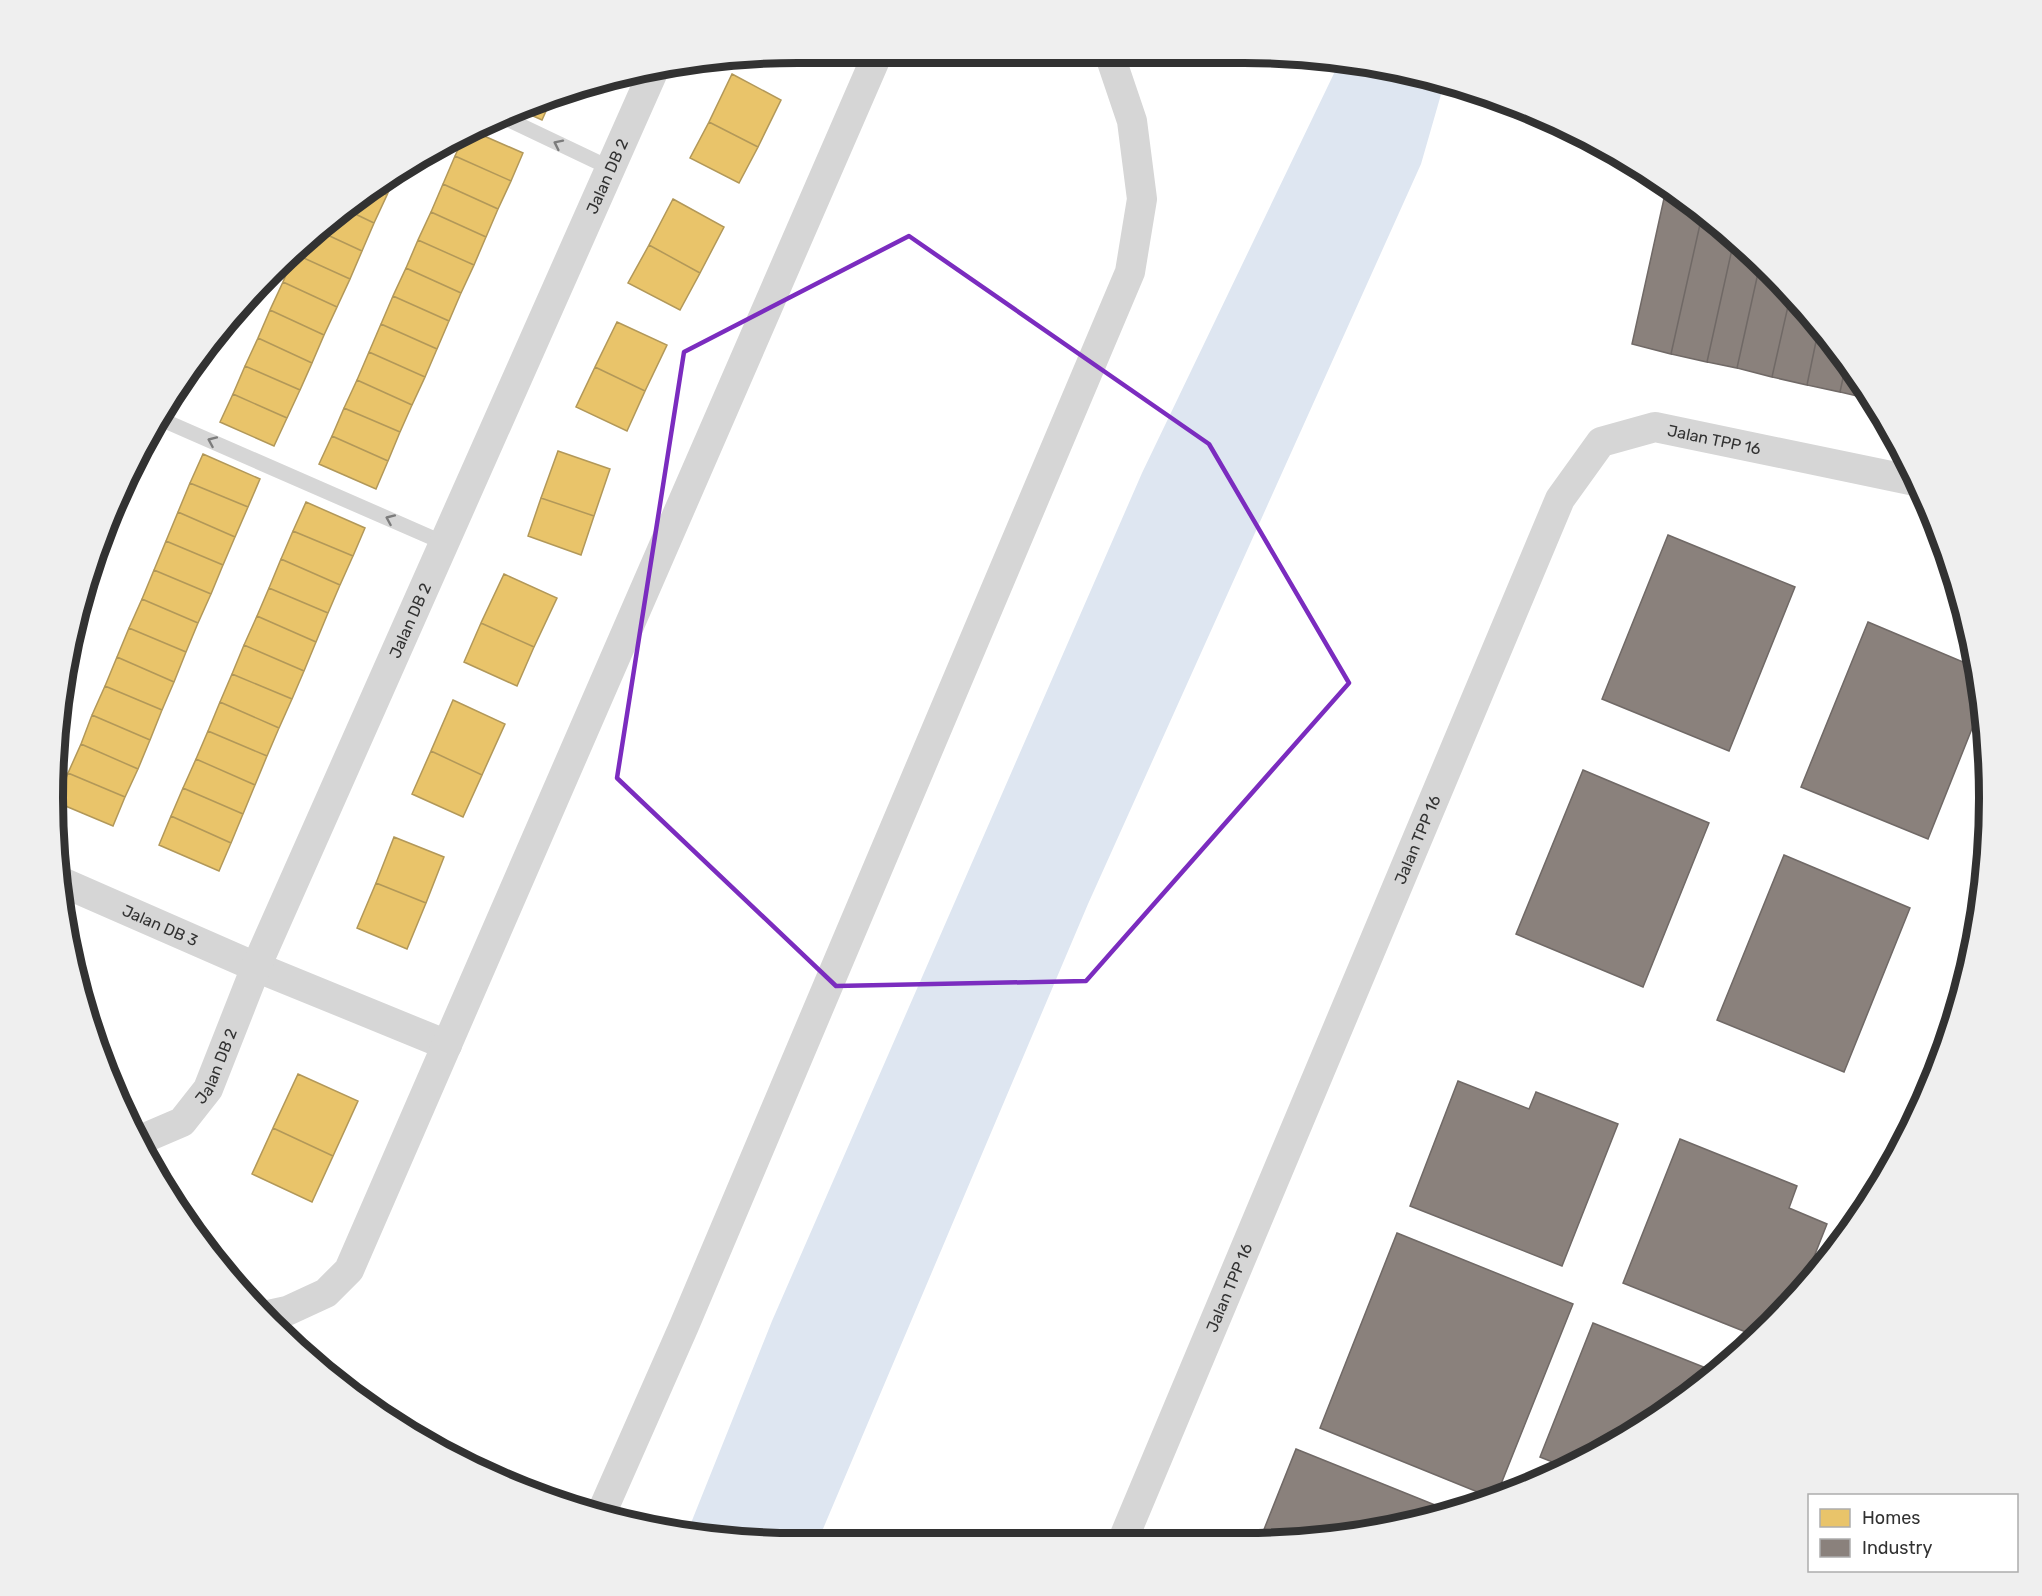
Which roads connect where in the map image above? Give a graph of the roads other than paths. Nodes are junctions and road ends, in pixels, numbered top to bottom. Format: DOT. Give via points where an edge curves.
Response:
graph roads {
  1 [pos="874,63"];
  2 [pos="1112,63"];
  3 [pos="650,78"];
  4 [pos="512,121"];
  5 [pos="610,168"];
  6 [pos="166,422"];
  7 [pos="1906,479"];
  8 [pos="444,543"];
  9 [pos="68,885"];
  10 [pos="256,967"];
  11 [pos="447,1046"];
  12 [pos="146,1137"];
  13 [pos="274,1314"];
  14 [pos="604,1507"];
  15 [pos="1126,1533"];
  1 -- 11 [label="street"];
  2 -- 14 [label="street" via="1132,121 1142,199 1130,272"];
  3 -- 5 [label="street, Jalan DB 2"];
  5 -- 4 [label="lane, one-way"];
  5 -- 8 [label="street, Jalan DB 2"];
  8 -- 6 [label="lane, one-way"];
  7 -- 15 [label="street, Jalan TPP 16" via="1655,427 1601,442 1560,499"];
  8 -- 10 [label="street, Jalan DB 2"];
  9 -- 10 [label="street, Jalan DB 3"];
  10 -- 11 [label="street, Jalan DB 3"];
  10 -- 12 [label="street, Jalan DB 2" via="208,1089 182,1122"];
  11 -- 13 [label="street" via="350,1270 326,1293"];
}
